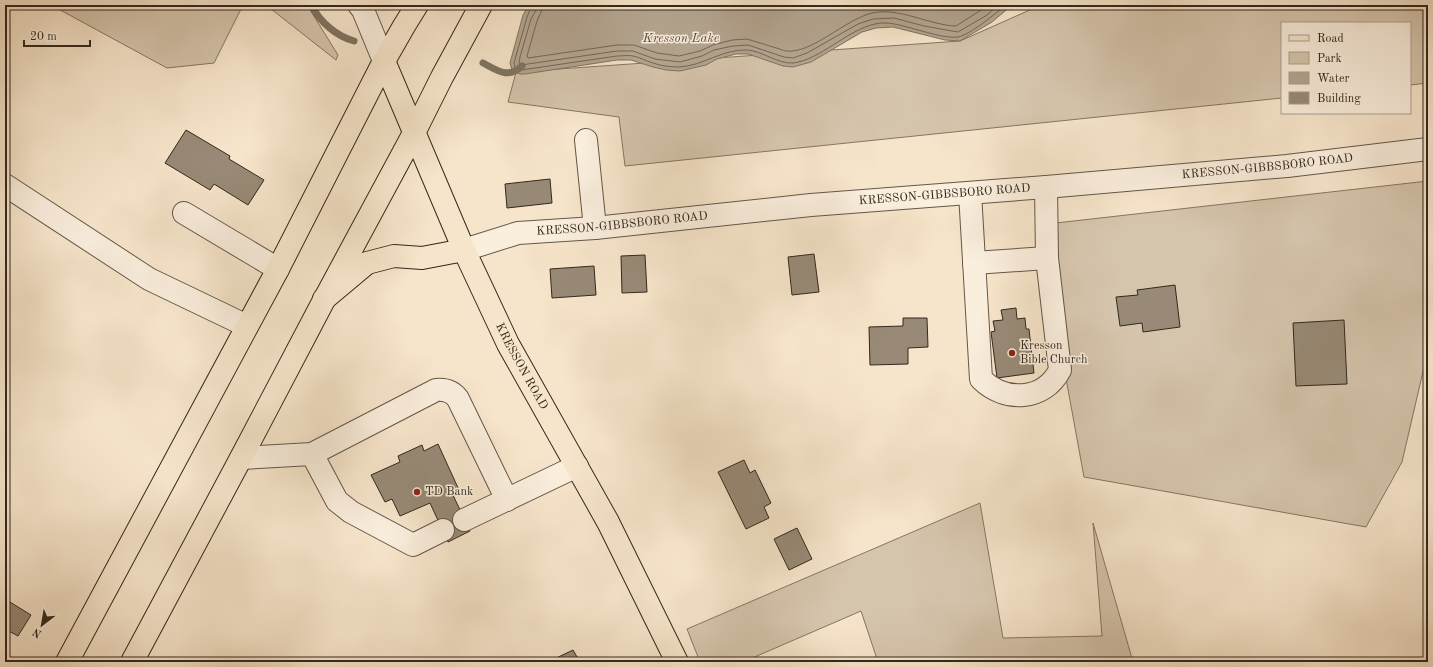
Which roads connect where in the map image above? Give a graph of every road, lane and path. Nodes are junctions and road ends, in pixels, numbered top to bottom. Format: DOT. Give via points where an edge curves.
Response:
graph roads {
  1 [pos="359,5"];
  2 [pos="418,5"];
  3 [pos="481,5"];
  4 [pos="384,61"];
  5 [pos="414,133"];
  6 [pos="586,140"];
  7 [pos="1428,149"];
  8 [pos="5,185"];
  9 [pos="1046,187"];
  10 [pos="970,193"];
  11 [pos="184,213"];
  12 [pos="595,228"];
  13 [pos="464,250"];
  14 [pos="1047,258"];
  15 [pos="974,262"];
  16 [pos="278,270"];
  17 [pos="324,300"];
  18 [pos="247,326"];
  19 [pos="312,454"];
  20 [pos="242,458"];
  21 [pos="577,466"];
  22 [pos="507,500"];
  23 [pos="464,520"];
  24 [pos="443,530"];
  25 [pos="67,662"];
  26 [pos="132,662"];
  27 [pos="676,662"];
  1 -- 4 [label="street"];
  2 -- 4 [label="main road"];
  3 -- 5 [label="main road"];
  4 -- 5 [label="main road, KRESSON ROAD"];
  4 -- 16 [label="main road"];
  5 -- 13 [label="main road, KRESSON ROAD"];
  5 -- 17 [label="main road"];
  6 -- 12 [label="street"];
  7 -- 9 [label="street, KRESSON-GIBBSBORO ROAD" via="1287,166"];
  8 -- 18 [label="street" via="149,279"];
  9 -- 10 [label="street, KRESSON-GIBBSBORO ROAD"];
  9 -- 14 [label="street"];
  10 -- 12 [label="street, KRESSON-GIBBSBORO ROAD" via="811,205"];
  10 -- 15 [label="street"];
  11 -- 16 [label="street"];
  12 -- 13 [label="street, KRESSON-GIBBSBORO ROAD" via="518,233"];
  13 -- 17 [label="main road" via="422,258 394,256 372,261"];
  13 -- 21 [label="main road, KRESSON ROAD" via="508,344"];
  14 -- 15 [label="street"];
  14 -- 15 [label="street" via="1060,370 1044,388 1022,396 1001,393 982,379"];
  16 -- 18 [label="main road"];
  17 -- 20 [label="main road"];
  18 -- 25 [label="main road"];
  19 -- 20 [label="street"];
  19 -- 22 [label="street" via="436,390 447,390 458,399"];
  19 -- 24 [label="street" via="337,501 352,512 413,544"];
  20 -- 26 [label="main road"];
  21 -- 22 [label="street"];
  21 -- 27 [label="main road, KRESSON ROAD" via="608,522"];
  22 -- 23 [label="street"];
}
